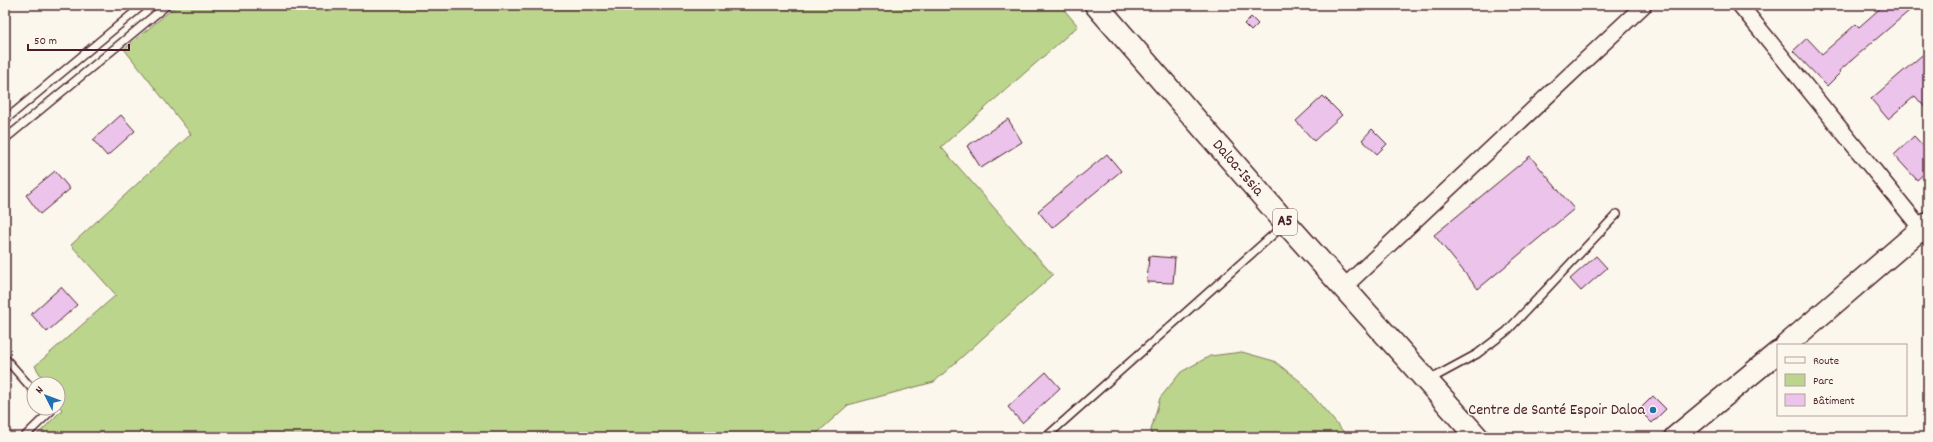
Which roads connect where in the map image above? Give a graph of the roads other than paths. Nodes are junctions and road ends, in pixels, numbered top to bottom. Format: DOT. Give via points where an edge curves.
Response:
graph roads {
  1 [pos="143,5"];
  2 [pos="166,5"];
  3 [pos="1096,5"];
  4 [pos="1644,5"];
  5 [pos="1740,5"];
  6 [pos="5,120"];
  7 [pos="5,139"];
  8 [pos="1617,214"];
  9 [pos="1286,223"];
  10 [pos="1926,230"];
  11 [pos="1343,288"];
  12 [pos="1787,344"];
  13 [pos="1777,353"];
  14 [pos="5,358"];
  15 [pos="1427,381"];
  16 [pos="26,382"];
  17 [pos="47,416"];
  18 [pos="24,437"];
  19 [pos="1046,437"];
  20 [pos="1477,437"];
  21 [pos="1675,437"];
  1 -- 6 [label="lane"];
  2 -- 7 [label="lane"];
  3 -- 9 [label="main road, Daloa-Issia / A5"];
  4 -- 11 [label="street"];
  5 -- 10 [label="street"];
  8 -- 15 [label="lane" via="1507,331 1477,354"];
  9 -- 11 [label="main road, Daloa-Issia / A5"];
  9 -- 19 [label="lane"];
  10 -- 12 [label="street"];
  11 -- 15 [label="main road, Daloa-Issia / A5"];
  13 -- 21 [label="street"];
  14 -- 16 [label="lane"];
  15 -- 20 [label="main road, Daloa-Issia / A5"];
  17 -- 18 [label="lane"];
}
